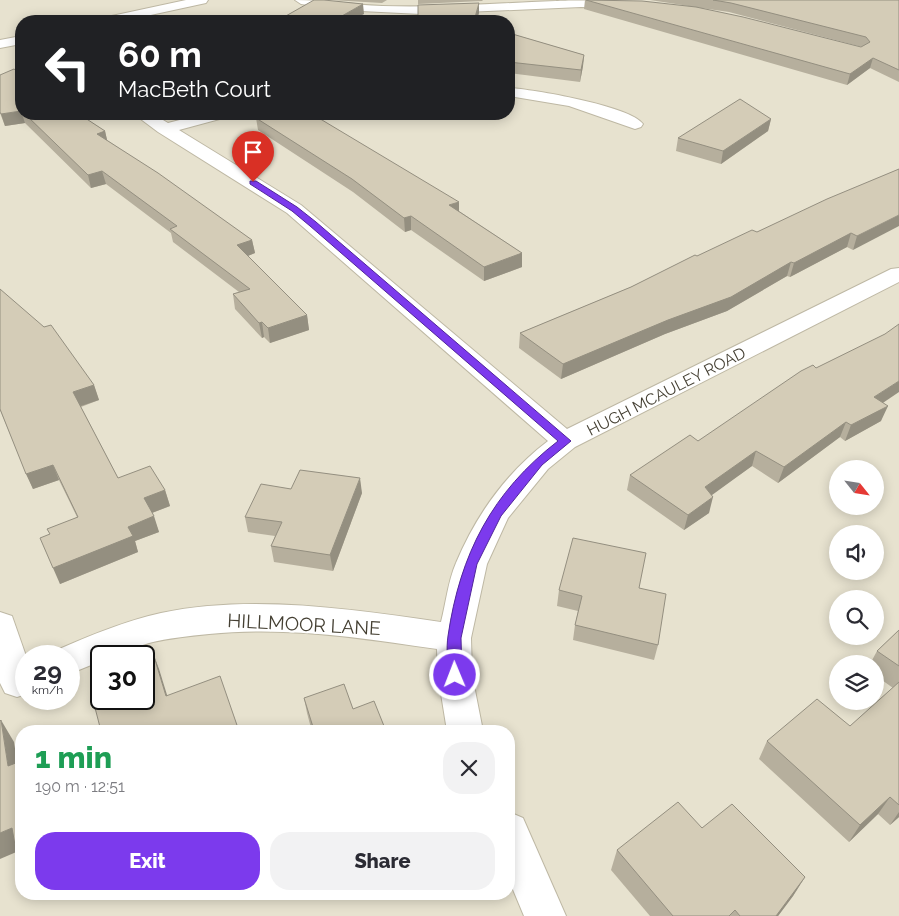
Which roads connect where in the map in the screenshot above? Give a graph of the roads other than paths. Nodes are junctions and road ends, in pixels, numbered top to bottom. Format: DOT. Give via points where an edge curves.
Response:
graph roads {
  1 [pos="202,0"];
  2 [pos="301,0"];
  3 [pos="631,5"];
  4 [pos="134,15"];
  5 [pos="379,15"];
  6 [pos="394,15"];
  7 [pos="15,41"];
  8 [pos="0,44"];
  9 [pos="515,93"];
  10 [pos="151,120"];
  11 [pos="198,120"];
  12 [pos="635,124"];
  13 [pos="164,129"];
  14 [pos="899,274"];
  15 [pos="565,441"];
  16 [pos="0,625"];
  17 [pos="454,638"];
  18 [pos="80,655"];
  19 [pos="15,683"];
  20 [pos="464,725"];
  21 [pos="515,846"];
  22 [pos="545,916"];
  1 -- 4 [label="street"];
  2 -- 5 [label="street"];
  3 -- 6 [label="street" via="557,3"];
  7 -- 8 [label="street"];
  9 -- 12 [label="street" via="570,100"];
  10 -- 13 [label="street"];
  11 -- 13 [label="street"];
  13 -- 15 [label="street" via="294,209"];
  14 -- 15 [label="street, HUGH MCAULEY ROAD"];
  15 -- 17 [label="street, HUGH MCAULEY ROAD" via="538,462 496,513 471,564"];
  16 -- 19 [label="street"];
  17 -- 18 [label="street, HILLMOOR LANE" via="352,623 250,618 176,624 116,640"];
  17 -- 20 [label="street, HUGH MCAULEY ROAD" via="455,675"];
  21 -- 22 [label="street"];
}
